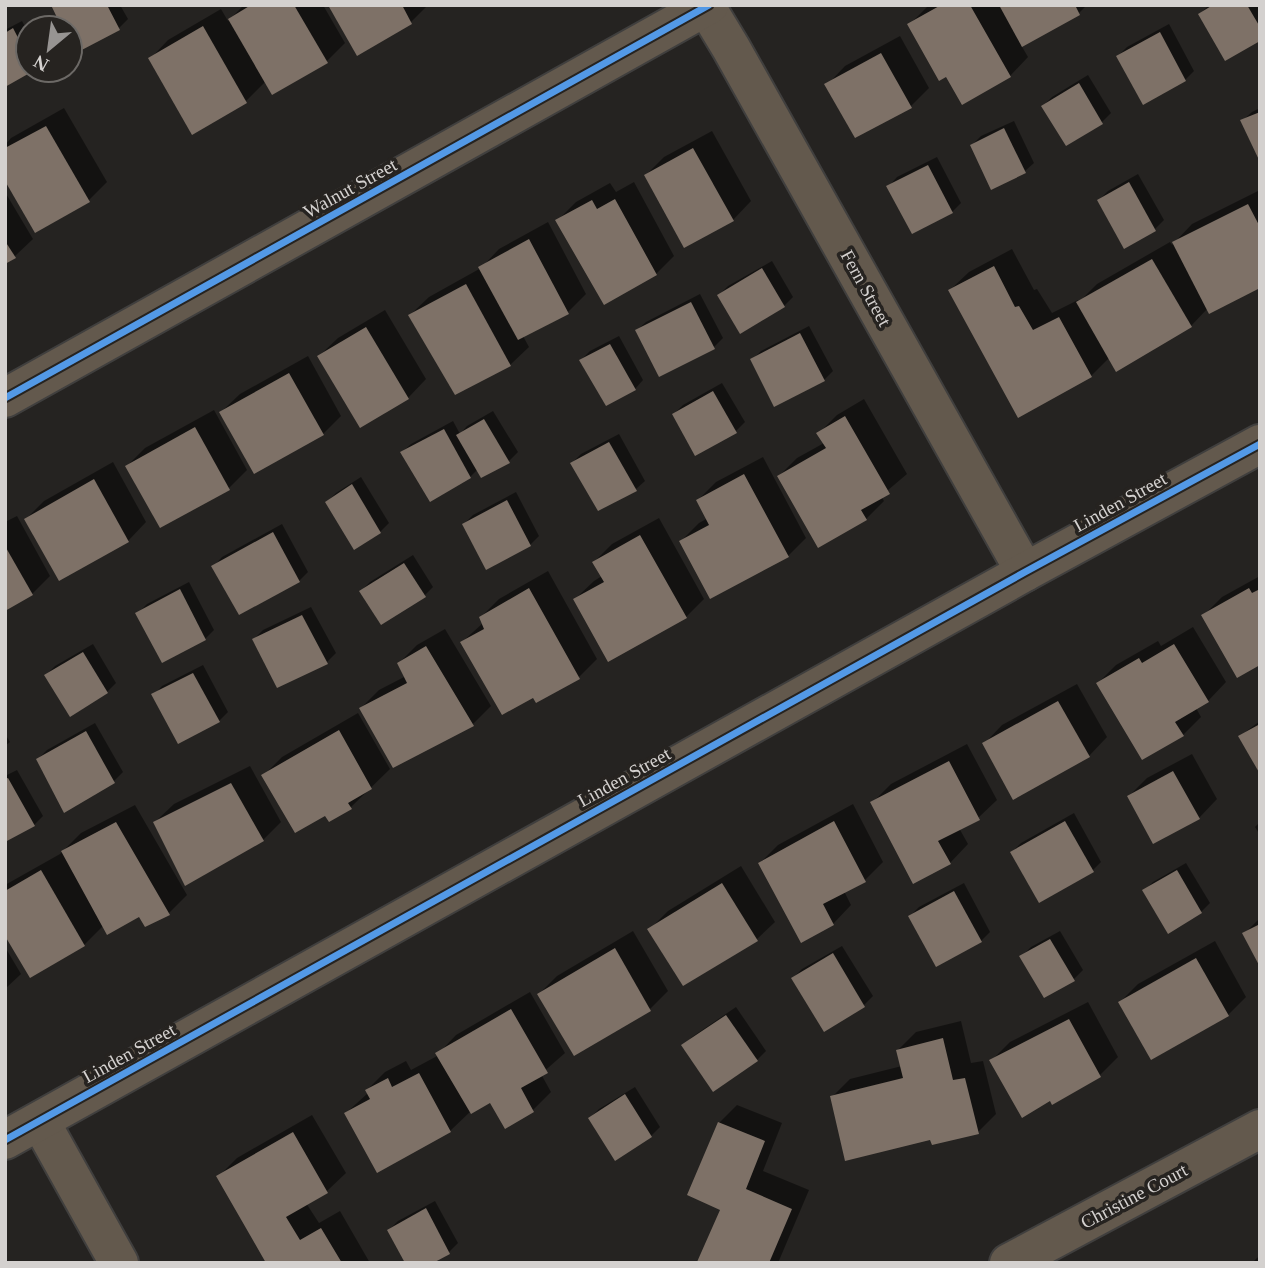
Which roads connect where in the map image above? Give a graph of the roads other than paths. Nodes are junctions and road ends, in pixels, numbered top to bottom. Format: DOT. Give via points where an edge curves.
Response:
graph roads {
  1 [pos="707,6"];
  2 [pos="5,398"];
  3 [pos="1260,443"];
  4 [pos="1025,572"];
  5 [pos="40,1121"];
  6 [pos="1260,1129"];
  7 [pos="5,1140"];
  8 [pos="119,1263"];
  9 [pos="1009,1263"];
  1 -- 2 [label="street, Walnut Street"];
  1 -- 4 [label="street, Fern Street"];
  3 -- 4 [label="street, Linden Street"];
  4 -- 5 [label="street, Linden Street"];
  5 -- 7 [label="street, Linden Street"];
  5 -- 8 [label="street"];
  6 -- 9 [label="street, Christine Court"];
}
